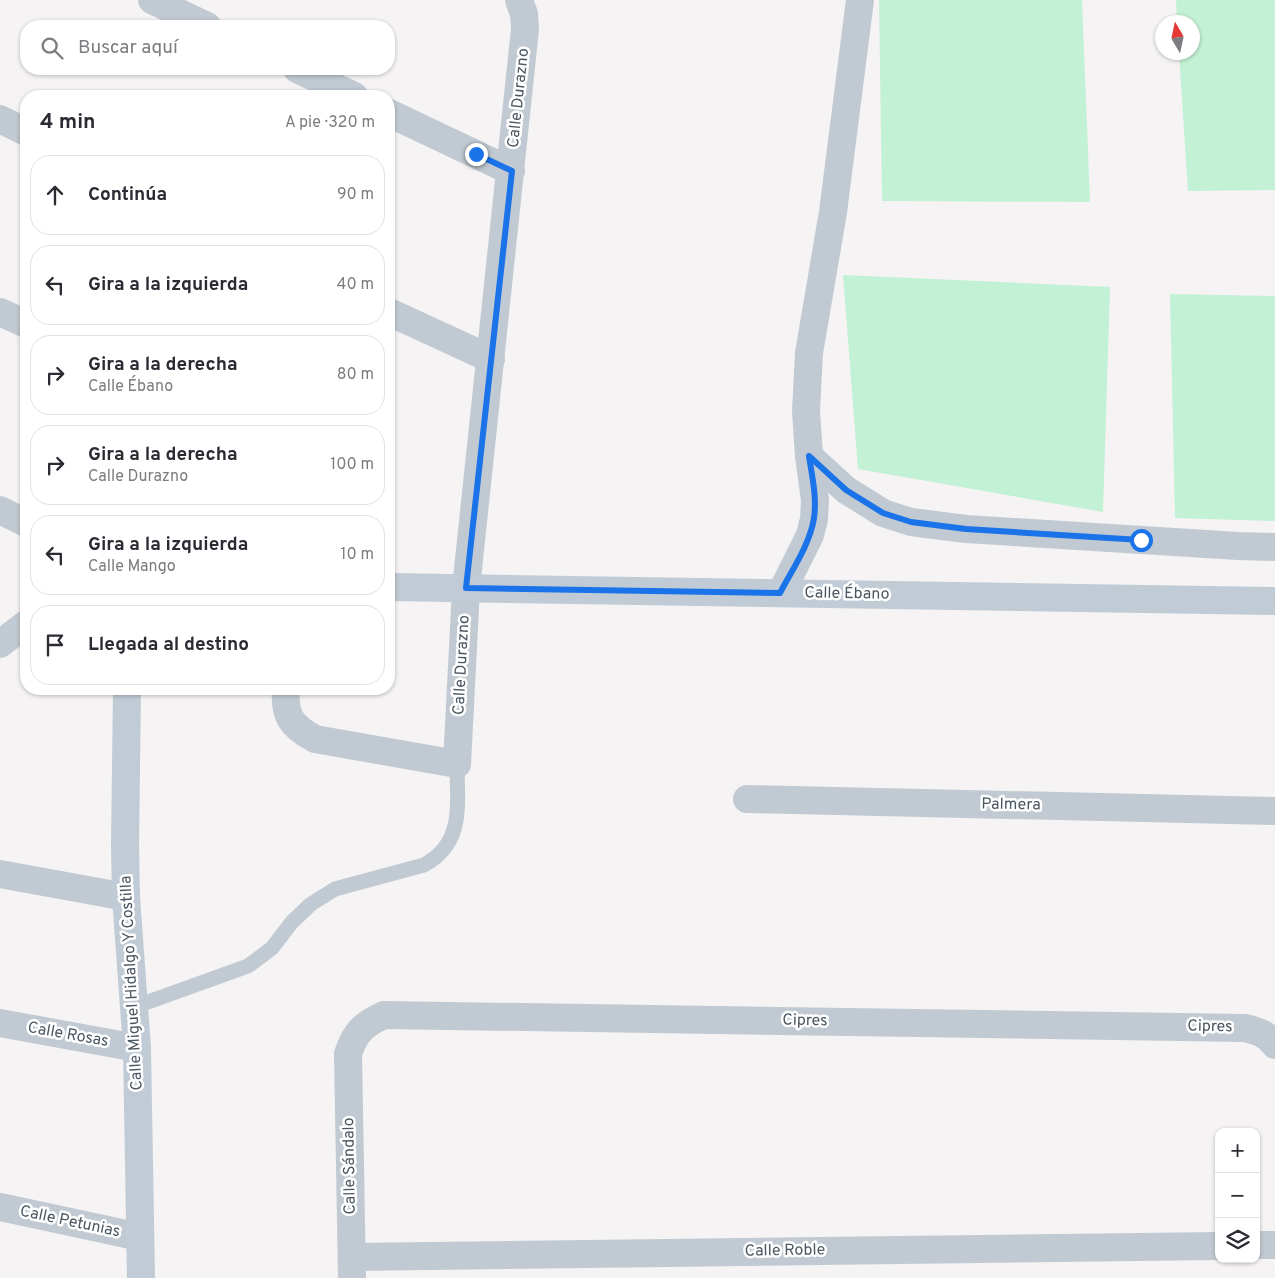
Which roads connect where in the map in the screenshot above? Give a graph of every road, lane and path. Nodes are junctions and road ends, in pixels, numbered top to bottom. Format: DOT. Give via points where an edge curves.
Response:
graph roads {
  1 [pos="152,0"];
  2 [pos="519,0"];
  3 [pos="860,0"];
  4 [pos="194,20"];
  5 [pos="309,75"];
  6 [pos="341,90"];
  7 [pos="395,115"];
  8 [pos="0,119"];
  9 [pos="20,129"];
  10 [pos="512,171"];
  11 [pos="0,312"];
  12 [pos="395,315"];
  13 [pos="20,321"];
  14 [pos="491,359"];
  15 [pos="809,456"];
  16 [pos="0,510"];
  17 [pos="20,520"];
  18 [pos="1275,547"];
  19 [pos="395,587"];
  20 [pos="466,588"];
  21 [pos="780,593"];
  22 [pos="1275,601"];
  23 [pos="20,629"];
  24 [pos="0,644"];
  25 [pos="127,695"];
  26 [pos="286,696"];
  27 [pos="457,764"];
  28 [pos="747,799"];
  29 [pos="1275,811"];
  30 [pos="0,874"];
  31 [pos="126,897"];
  32 [pos="134,1007"];
  33 [pos="0,1023"];
  34 [pos="1275,1045"];
  35 [pos="137,1048"];
  36 [pos="348,1054"];
  37 [pos="0,1207"];
  38 [pos="140,1237"];
  39 [pos="1260,1245"];
  40 [pos="1275,1245"];
  41 [pos="1215,1246"];
  42 [pos="352,1267"];
  43 [pos="141,1278"];
  1 -- 4 [label="street"];
  2 -- 10 [label="street, Calle Durazno" via="526,30"];
  3 -- 15 [label="street" via="834,212 809,352 806,411"];
  5 -- 6 [label="street"];
  7 -- 10 [label="street"];
  8 -- 9 [label="street"];
  10 -- 14 [label="street, Calle Durazno"];
  11 -- 13 [label="street"];
  12 -- 14 [label="street"];
  14 -- 20 [label="street, Calle Durazno"];
  15 -- 18 [label="street" via="846,490 883,513 911,522 966,529"];
  15 -- 21 [label="street" via="814,518 810,535"];
  16 -- 17 [label="street"];
  19 -- 20 [label="street, Calle Ébano"];
  20 -- 21 [label="street, Calle Ébano"];
  20 -- 27 [label="street, Calle Durazno"];
  21 -- 22 [label="street, Calle Ébano"];
  23 -- 24 [label="street"];
  25 -- 31 [label="street, Calle Miguel Hidalgo Y Costilla"];
  26 -- 27 [label="street" via="288,713 294,725 315,739"];
  27 -- 32 [label="lane" via="457,811 453,836 432,861 424,866 334,889 311,904 272,948 248,966"];
  28 -- 29 [label="street, Palmera"];
  30 -- 31 [label="street"];
  31 -- 32 [label="street, Calle Miguel Hidalgo Y Costilla"];
  32 -- 35 [label="street, Calle Miguel Hidalgo Y Costilla"];
  33 -- 35 [label="street, Calle Rosas"];
  34 -- 36 [label="street, Cipres" via="1268,1036 1245,1028 384,1015 359,1031"];
  35 -- 38 [label="street, Calle Miguel Hidalgo Y Costilla"];
  36 -- 42 [label="street, Calle Sándalo"];
  37 -- 38 [label="street, Calle Petunias"];
  38 -- 43 [label="street, Calle Miguel Hidalgo Y Costilla"];
  39 -- 40 [label="street"];
  41 -- 42 [label="street, Calle Roble"];
}
